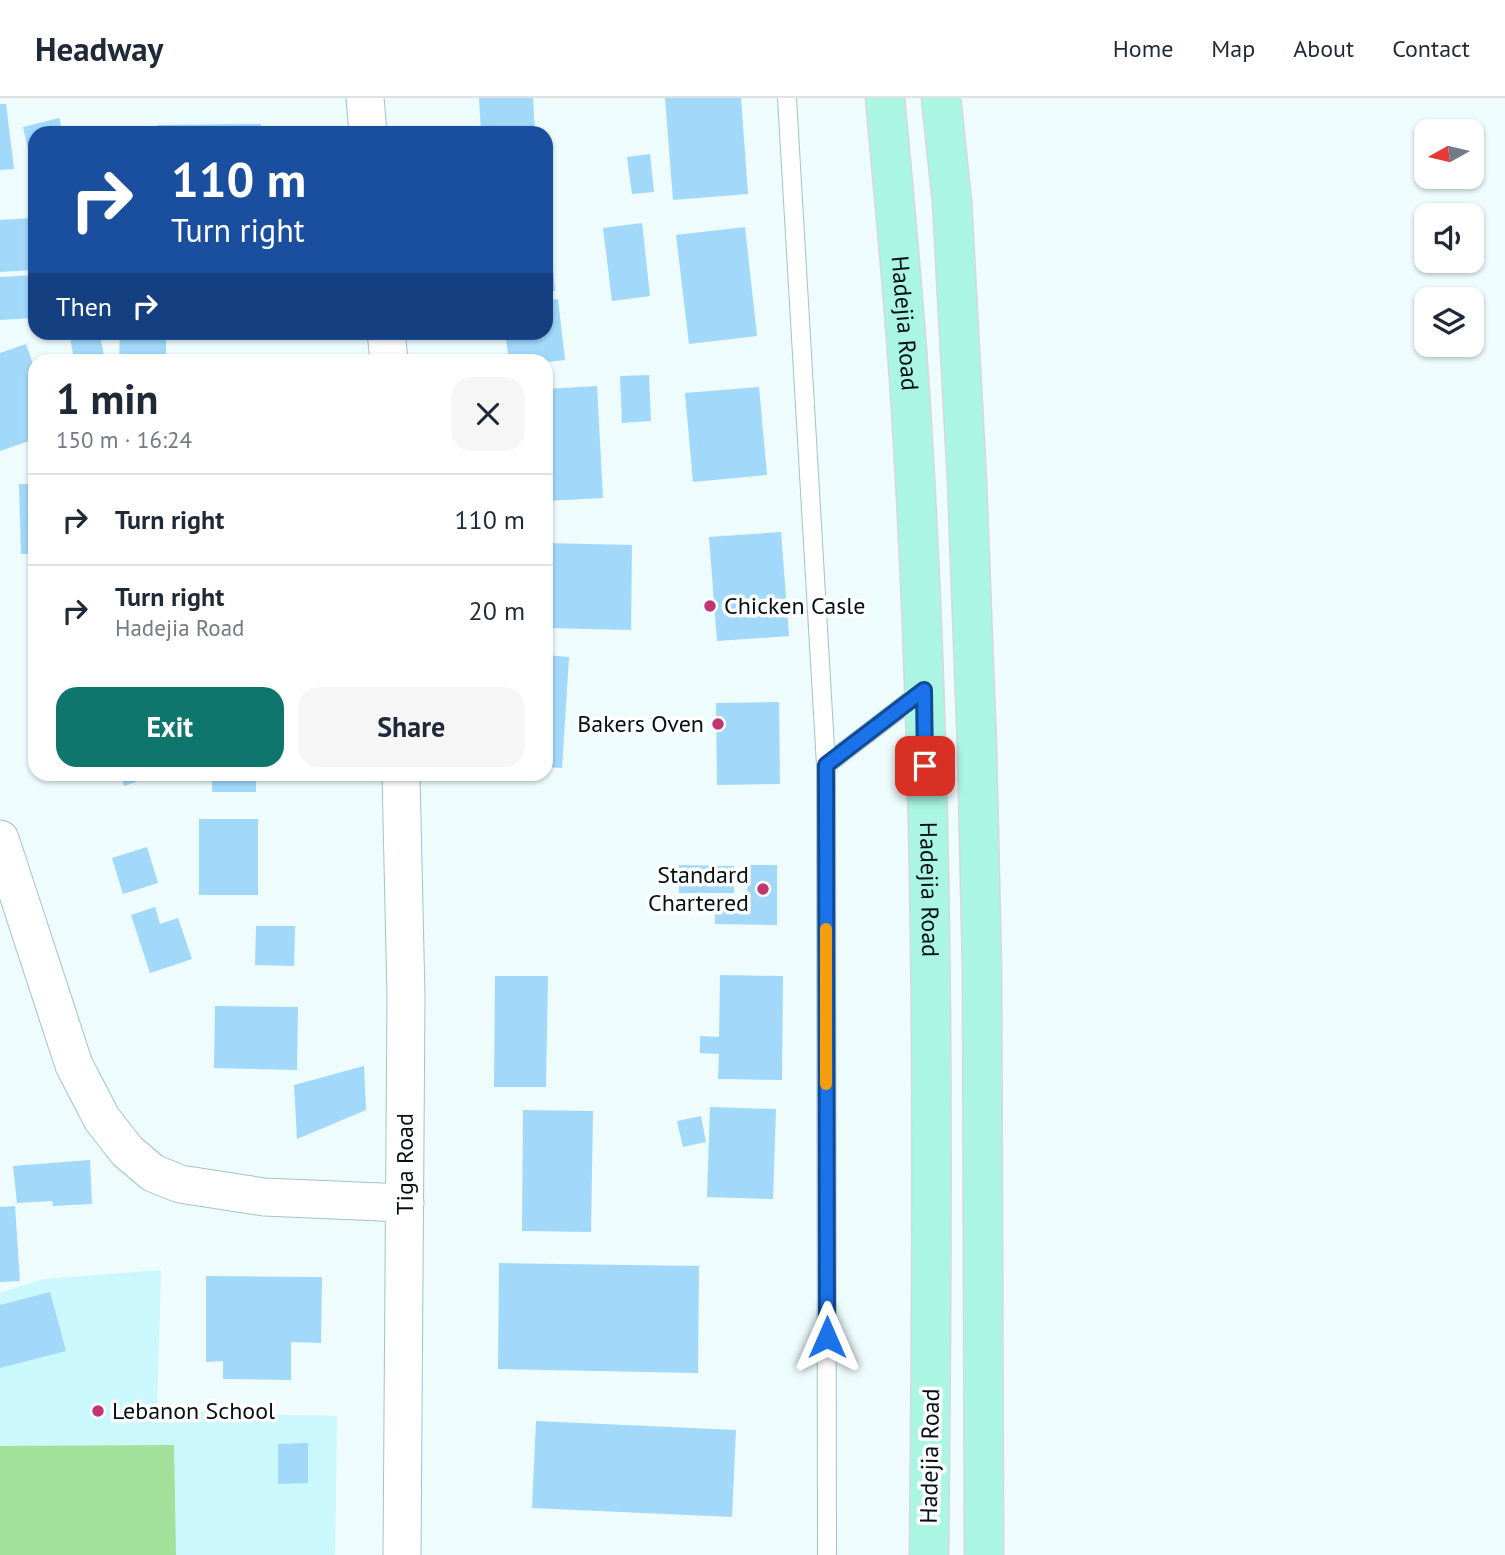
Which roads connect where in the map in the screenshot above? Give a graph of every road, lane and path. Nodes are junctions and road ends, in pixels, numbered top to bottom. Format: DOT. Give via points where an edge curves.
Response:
graph roads {
  1 [pos="365,98"];
  2 [pos="787,98"];
  3 [pos="885,98"];
  4 [pos="941,98"];
  5 [pos="367,126"];
  6 [pos="924,690"];
  7 [pos="826,765"];
  8 [pos="401,781"];
  9 [pos="0,839"];
  10 [pos="405,1203"];
  11 [pos="402,1555"];
  12 [pos="827,1555"];
  13 [pos="929,1555"];
  14 [pos="984,1555"];
  1 -- 5 [label="street"];
  2 -- 7 [label="lane"];
  3 -- 6 [label="main road, Hadejia Road" via="912,428"];
  4 -- 14 [label="main road" via="952,202 967,467 977,748"];
  6 -- 7 [label="lane"];
  6 -- 13 [label="main road, Hadejia Road" via="932,1257"];
  7 -- 12 [label="lane"];
  8 -- 10 [label="street, Tiga Road"];
  9 -- 10 [label="street" via="74,1065 102,1119 127,1152 153,1173 180,1184 264,1197"];
  10 -- 11 [label="street, Tiga Road"];
}
